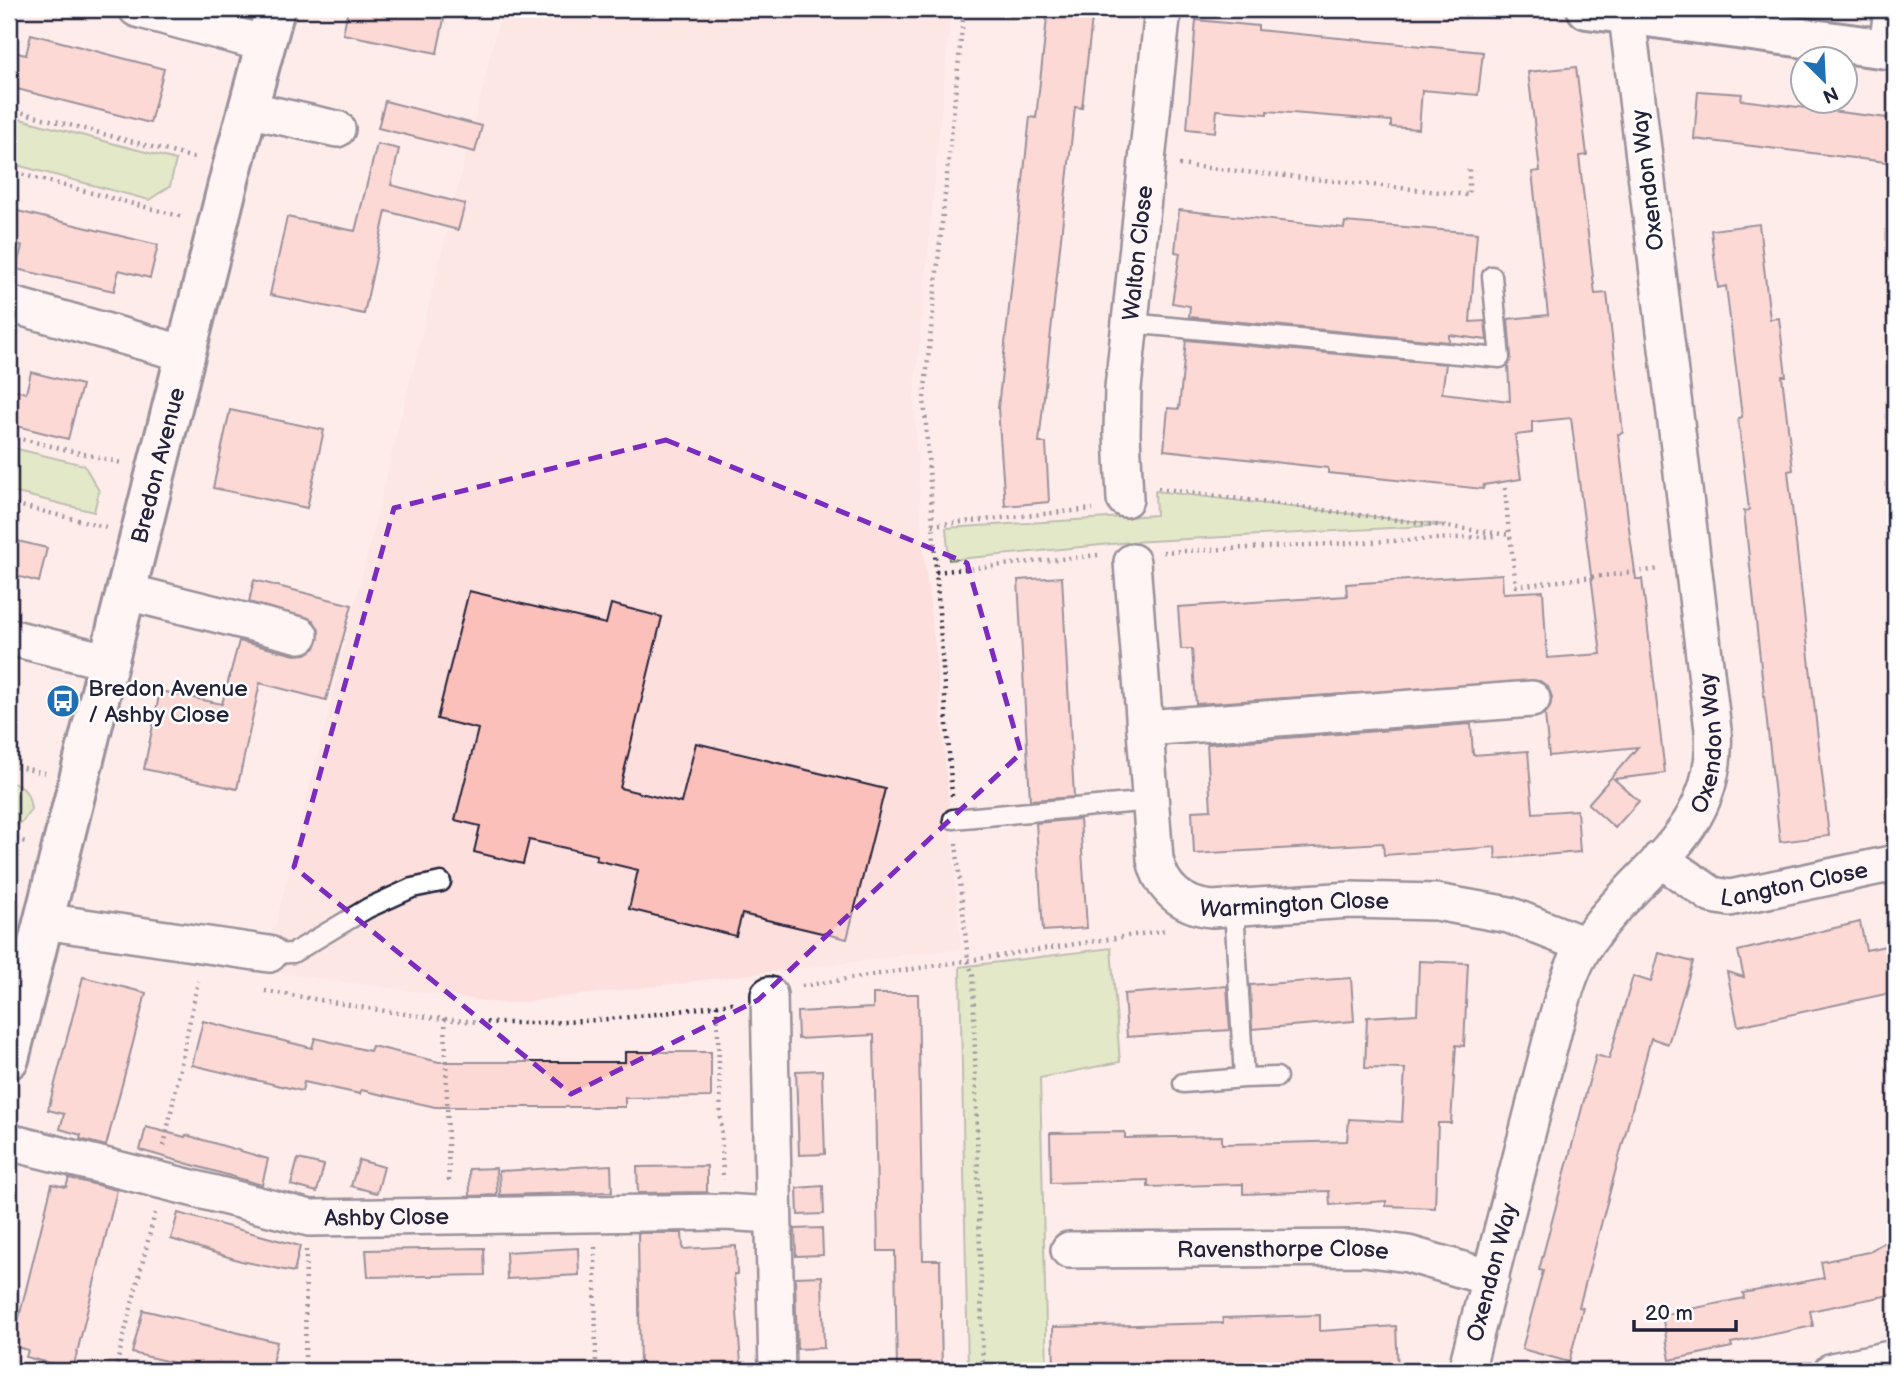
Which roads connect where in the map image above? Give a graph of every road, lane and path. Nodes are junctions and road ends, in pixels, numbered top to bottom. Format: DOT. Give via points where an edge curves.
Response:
graph roads {
  1 [pos="137,9"];
  2 [pos="964,9"];
  3 [pos="1163,9"];
  4 [pos="1587,9"];
  5 [pos="1892,9"];
  6 [pos="1627,16"];
  7 [pos="271,27"];
  8 [pos="1891,50"];
  9 [pos="9,109"];
  10 [pos="247,109"];
  11 [pos="337,129"];
  12 [pos="1145,161"];
  13 [pos="1469,169"];
  14 [pos="9,171"];
  15 [pos="231,172"];
  16 [pos="218,227"];
  17 [pos="1492,276"];
  18 [pos="9,304"];
  19 [pos="1129,323"];
  20 [pos="186,354"];
  21 [pos="9,436"];
  22 [pos="157,470"];
  23 [pos="1505,488"];
  24 [pos="1123,498"];
  25 [pos="9,503"];
  26 [pos="932,525"];
  27 [pos="1510,536"];
  28 [pos="141,537"];
  29 [pos="1132,556"];
  30 [pos="1693,565"];
  31 [pos="936,572"];
  32 [pos="127,592"];
  33 [pos="300,635"];
  34 [pos="9,637"];
  35 [pos="110,662"];
  36 [pos="1532,699"];
  37 [pos="1145,727"];
  38 [pos="1151,802"];
  39 [pos="953,819"];
  40 [pos="1660,859"];
  41 [pos="1895,863"];
  42 [pos="441,882"];
  43 [pos="1192,905"];
  44 [pos="1234,908"];
  45 [pos="43,921"];
  46 [pos="1585,945"];
  47 [pos="269,954"];
  48 [pos="968,960"];
  49 [pos="19,974"];
  50 [pos="184,979"];
  51 [pos="198,981"];
  52 [pos="211,983"];
  53 [pos="261,990"];
  54 [pos="769,995"];
  55 [pos="717,1005"];
  56 [pos="446,1018"];
  57 [pos="9,1059"];
  58 [pos="1277,1077"];
  59 [pos="1244,1078"];
  60 [pos="1183,1083"];
  61 [pos="9,1142"];
  62 [pos="163,1182"];
  63 [pos="724,1212"];
  64 [pos="773,1214"];
  65 [pos="448,1215"];
  66 [pos="595,1215"];
  67 [pos="310,1218"];
  68 [pos="1069,1250"];
  69 [pos="1490,1278"];
  70 [pos="1895,1358"];
  71 [pos="115,1371"];
  72 [pos="305,1371"];
  73 [pos="596,1371"];
  74 [pos="777,1371"];
  75 [pos="983,1371"];
  76 [pos="1466,1371"];
  77 [pos="1832,1371"];
  1 -- 7 [label="street"];
  2 -- 26 [label="path" via="924,398"];
  3 -- 12 [label="street, Walton Close"];
  4 -- 6 [label="street"];
  5 -- 8 [label="street"];
  6 -- 8 [label="street"];
  6 -- 30 [label="street, Oxendon Way"];
  7 -- 10 [label="street, Bredon Avenue"];
  9 -- 15 [label="path" via="194,157"];
  10 -- 11 [label="street"];
  10 -- 15 [label="street, Bredon Avenue"];
  12 -- 13 [label="path" via="1469,195"];
  12 -- 19 [label="street, Walton Close"];
  14 -- 16 [label="path"];
  15 -- 16 [label="street, Bredon Avenue"];
  16 -- 20 [label="street, Bredon Avenue"];
  17 -- 19 [label="lane" via="1500,358"];
  18 -- 20 [label="street"];
  19 -- 24 [label="street, Walton Close" via="1122,412"];
  20 -- 22 [label="street, Bredon Avenue"];
  21 -- 22 [label="path"];
  22 -- 28 [label="street, Bredon Avenue"];
  23 -- 27 [label="path"];
  24 -- 26 [label="path"];
  24 -- 27 [label="path"];
  25 -- 28 [label="path"];
  26 -- 31 [label="path"];
  27 -- 29 [label="path"];
  27 -- 30 [label="path" via="1516,586"];
  28 -- 32 [label="street, Bredon Avenue"];
  29 -- 31 [label="path"];
  29 -- 37 [label="street, Warmington Close"];
  30 -- 40 [label="street, Oxendon Way" via="1713,730 1713,767 1695,818"];
  31 -- 39 [label="path"];
  32 -- 33 [label="street"];
  32 -- 35 [label="street, Bredon Avenue"];
  34 -- 35 [label="street"];
  35 -- 45 [label="street, Bredon Avenue"];
  36 -- 37 [label="street"];
  37 -- 38 [label="street, Warmington Close"];
  38 -- 39 [label="lane"];
  38 -- 43 [label="street, Warmington Close" via="1160,875 1169,890"];
  39 -- 48 [label="path"];
  40 -- 41 [label="street, Langton Close" via="1712,895 1730,898"];
  40 -- 46 [label="street, Oxendon Way"];
  42 -- 47 [label="lane" via="412,888 368,908 293,953"];
  43 -- 44 [label="street, Warmington Close"];
  43 -- 48 [label="path" via="1169,930"];
  44 -- 46 [label="street, Warmington Close" via="1350,900 1448,903 1509,915"];
  44 -- 59 [label="lane"];
  45 -- 47 [label="street"];
  45 -- 49 [label="street, Bredon Avenue"];
  46 -- 69 [label="street, Oxendon Way" via="1555,1025"];
  48 -- 54 [label="path" via="817,981"];
  48 -- 75 [label="path" via="974,976"];
  49 -- 57 [label="street, Bredon Avenue"];
  50 -- 51 [label="path"];
  51 -- 52 [label="path"];
  51 -- 62 [label="path" via="162,1158"];
  53 -- 56 [label="path"];
  54 -- 55 [label="path"];
  54 -- 64 [label="street"];
  55 -- 56 [label="path" via="596,1020 508,1023"];
  55 -- 63 [label="path"];
  56 -- 65 [label="path"];
  58 -- 59 [label="lane"];
  59 -- 60 [label="lane"];
  61 -- 62 [label="street, Ashby Close"];
  62 -- 67 [label="street, Ashby Close"];
  62 -- 71 [label="path"];
  63 -- 64 [label="street, Ashby Close"];
  63 -- 66 [label="street, Ashby Close"];
  64 -- 74 [label="street"];
  65 -- 66 [label="street, Ashby Close"];
  65 -- 67 [label="street, Ashby Close"];
  66 -- 73 [label="path"];
  67 -- 72 [label="path"];
  68 -- 69 [label="street, Ravensthorpe Close" via="1364,1248 1408,1254"];
  69 -- 76 [label="street, Oxendon Way"];
  70 -- 77 [label="street"];
}
